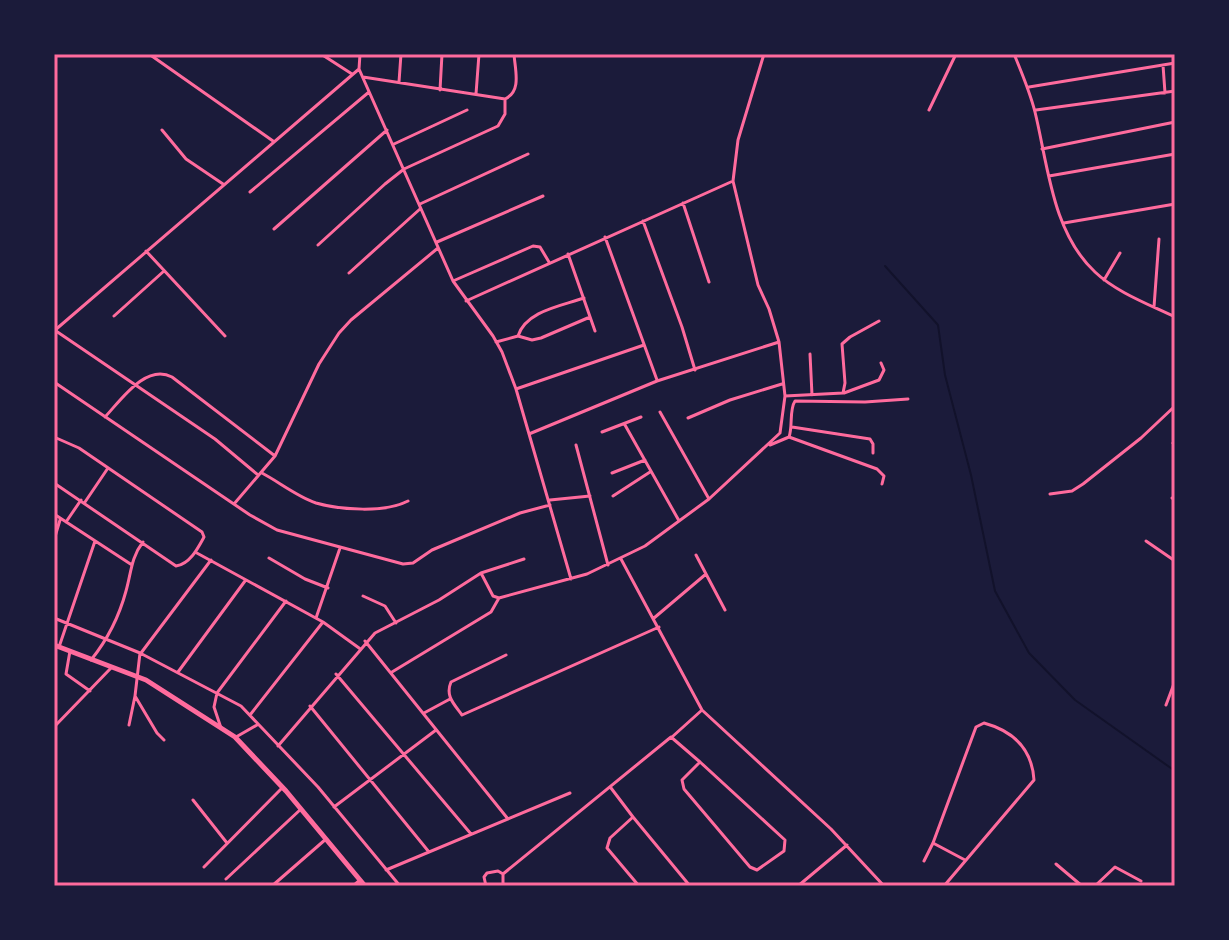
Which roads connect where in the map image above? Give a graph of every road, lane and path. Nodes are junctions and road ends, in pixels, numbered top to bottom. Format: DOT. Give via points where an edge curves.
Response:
graph roads {
  1 [pos="149,54"];
  2 [pos="321,54"];
  3 [pos="360,54"];
  4 [pos="401,54"];
  5 [pos="442,54"];
  6 [pos="479,54"];
  7 [pos="514,54"];
  8 [pos="764,54"];
  9 [pos="956,54"];
  10 [pos="1014,54"];
  11 [pos="1175,63"];
  12 [pos="1163,65"];
  13 [pos="359,69"];
  14 [pos="352,74"];
  15 [pos="363,77"];
  16 [pos="399,82"];
  17 [pos="1027,88"];
  18 [pos="440,90"];
  19 [pos="1175,91"];
  20 [pos="369,92"];
  21 [pos="1165,93"];
  22 [pos="476,94"];
  23 [pos="505,99"];
  24 [pos="467,110"];
  25 [pos="929,110"];
  26 [pos="1034,110"];
  27 [pos="1175,122"];
  28 [pos="162,130"];
  29 [pos="387,130"];
  30 [pos="273,141"];
  31 [pos="394,145"];
  32 [pos="1042,149"];
  33 [pos="528,154"];
  34 [pos="1175,154"];
  35 [pos="404,169"];
  36 [pos="1049,176"];
  37 [pos="733,181"];
  38 [pos="223,184"];
  39 [pos="250,192"];
  40 [pos="543,196"];
  41 [pos="683,203"];
  42 [pos="1175,204"];
  43 [pos="420,206"];
  44 [pos="643,221"];
  45 [pos="1063,223"];
  46 [pos="274,229"];
  47 [pos="605,237"];
  48 [pos="1159,239"];
  49 [pos="318,245"];
  50 [pos="438,245"];
  51 [pos="146,251"];
  52 [pos="1120,253"];
  53 [pos="568,254"];
  54 [pos="549,263"];
  55 [pos="164,271"];
  56 [pos="349,273"];
  57 [pos="1104,280"];
  58 [pos="453,281"];
  59 [pos="709,282"];
  60 [pos="584,298"];
  61 [pos="466,301"];
  62 [pos="1154,307"];
  63 [pos="114,316"];
  64 [pos="590,317"];
  65 [pos="1175,317"];
  66 [pos="879,321"];
  67 [pos="54,331"];
  68 [pos="595,331"];
  69 [pos="225,336"];
  70 [pos="518,336"];
  71 [pos="496,342"];
  72 [pos="779,342"];
  73 [pos="644,345"];
  74 [pos="810,354"];
  75 [pos="881,363"];
  76 [pos="695,370"];
  77 [pos="657,381"];
  78 [pos="54,382"];
  79 [pos="784,384"];
  80 [pos="135,385"];
  81 [pos="516,389"];
  82 [pos="843,393"];
  83 [pos="812,395"];
  84 [pos="785,396"];
  85 [pos="908,399"];
  86 [pos="1175,406"];
  87 [pos="660,412"];
  88 [pos="105,417"];
  89 [pos="641,417"];
  90 [pos="688,418"];
  91 [pos="625,425"];
  92 [pos="792,427"];
  93 [pos="602,432"];
  94 [pos="529,434"];
  95 [pos="54,437"];
  96 [pos="789,437"];
  97 [pos="576,445"];
  98 [pos="770,445"];
  99 [pos="873,453"];
  100 [pos="275,456"];
  101 [pos="645,460"];
  102 [pos="108,468"];
  103 [pos="651,471"];
  104 [pos="259,473"];
  105 [pos="612,473"];
  106 [pos="54,483"];
  107 [pos="882,484"];
  108 [pos="1050,494"];
  109 [pos="590,496"];
  110 [pos="613,496"];
  111 [pos="709,499"];
  112 [pos="83,501"];
  113 [pos="408,501"];
  114 [pos="550,503"];
  115 [pos="234,504"];
  116 [pos="54,514"];
  117 [pos="60,520"];
  118 [pos="679,520"];
  119 [pos="66,522"];
  120 [pos="54,540"];
  121 [pos="95,541"];
  122 [pos="1146,541"];
  123 [pos="143,542"];
  124 [pos="340,548"];
  125 [pos="195,552"];
  126 [pos="696,555"];
  127 [pos="269,558"];
  128 [pos="524,559"];
  129 [pos="621,559"];
  130 [pos="211,560"];
  131 [pos="1175,561"];
  132 [pos="132,565"];
  133 [pos="608,565"];
  134 [pos="481,573"];
  135 [pos="706,574"];
  136 [pos="571,579"];
  137 [pos="245,581"];
  138 [pos="328,588"];
  139 [pos="363,596"];
  140 [pos="499,598"];
  141 [pos="286,601"];
  142 [pos="725,610"];
  143 [pos="54,618"];
  144 [pos="316,618"];
  145 [pos="654,618"];
  146 [pos="69,622"];
  147 [pos="323,622"];
  148 [pos="396,623"];
  149 [pos="659,627"];
  150 [pos="107,640"];
  151 [pos="365,641"];
  152 [pos="56,646"];
  153 [pos="359,648"];
  154 [pos="70,651"];
  155 [pos="140,653"];
  156 [pos="506,655"];
  157 [pos="91,660"];
  158 [pos="111,668"];
  159 [pos="392,672"];
  160 [pos="177,673"];
  161 [pos="336,674"];
  162 [pos="139,677"];
  163 [pos="1175,681"];
  164 [pos="90,691"];
  165 [pos="217,693"];
  166 [pos="135,696"];
  167 [pos="450,699"];
  168 [pos="1166,705"];
  169 [pos="310,706"];
  170 [pos="702,710"];
  171 [pos="424,713"];
  172 [pos="250,715"];
  173 [pos="129,725"];
  174 [pos="257,725"];
  175 [pos="54,727"];
  176 [pos="221,728"];
  177 [pos="436,730"];
  178 [pos="235,737"];
  179 [pos="671,737"];
  180 [pos="164,740"];
  181 [pos="278,746"];
  182 [pos="405,754"];
  183 [pos="700,762"];
  184 [pos="372,779"];
  185 [pos="283,787"];
  186 [pos="611,788"];
  187 [pos="570,793"];
  188 [pos="193,800"];
  189 [pos="334,807"];
  190 [pos="301,809"];
  191 [pos="633,817"];
  192 [pos="508,819"];
  193 [pos="471,834"];
  194 [pos="326,839"];
  195 [pos="227,843"];
  196 [pos="933,843"];
  197 [pos="847,845"];
  198 [pos="429,852"];
  199 [pos="965,860"];
  200 [pos="924,861"];
  201 [pos="1056,864"];
  202 [pos="204,867"];
  203 [pos="386,870"];
  204 [pos="503,874"];
  205 [pos="226,879"];
  206 [pos="1141,881"];
  207 [pos="357,884"];
  208 [pos="272,886"];
  209 [pos="365,886"];
  210 [pos="400,886"];
  211 [pos="486,886"];
  212 [pos="503,886"];
  213 [pos="639,886"];
  214 [pos="690,886"];
  215 [pos="798,886"];
  216 [pos="884,886"];
  217 [pos="944,886"];
  218 [pos="1082,886"];
  219 [pos="1095,886"];
  1 -- 30 [label="street"];
  2 -- 14 [label="street"];
  3 -- 13 [label="street"];
  4 -- 16 [label="street"];
  5 -- 18 [label="street"];
  6 -- 22 [label="street"];
  7 -- 23 [label="street" via="515,90"];
  8 -- 37 [label="street" via="738,140"];
  9 -- 25 [label="street"];
  10 -- 17 [label="street"];
  11 -- 12 [label="street"];
  12 -- 17 [label="street"];
  12 -- 21 [label="street"];
  13 -- 14 [label="street"];
  13 -- 15 [label="street"];
  14 -- 30 [label="street"];
  15 -- 16 [label="street"];
  15 -- 20 [label="street"];
  16 -- 18 [label="street"];
  17 -- 26 [label="street"];
  18 -- 22 [label="street"];
  19 -- 21 [label="street"];
  20 -- 29 [label="street"];
  20 -- 39 [label="street"];
  21 -- 26 [label="street"];
  22 -- 23 [label="street"];
  23 -- 35 [label="street" via="498,126"];
  24 -- 31 [label="street"];
  26 -- 32 [label="street"];
  27 -- 32 [label="street"];
  28 -- 38 [label="street" via="186,159"];
  29 -- 31 [label="street"];
  29 -- 46 [label="street"];
  30 -- 38 [label="street"];
  31 -- 35 [label="street"];
  32 -- 36 [label="street"];
  33 -- 43 [label="street"];
  34 -- 36 [label="street"];
  35 -- 43 [label="street"];
  35 -- 49 [label="street"];
  36 -- 45 [label="street"];
  37 -- 41 [label="street"];
  37 -- 72 [label="street" via="758,285"];
  38 -- 51 [label="street"];
  40 -- 50 [label="street"];
  41 -- 44 [label="street"];
  41 -- 59 [label="street"];
  42 -- 45 [label="street"];
  43 -- 50 [label="street"];
  43 -- 56 [label="street"];
  44 -- 47 [label="street"];
  44 -- 76 [label="street"];
  45 -- 57 [label="street" via="1081,256"];
  47 -- 53 [label="street"];
  47 -- 73 [label="street"];
  48 -- 62 [label="street"];
  50 -- 58 [label="street"];
  50 -- 100 [label="street" via="339,333"];
  51 -- 55 [label="street"];
  51 -- 67 [label="street"];
  52 -- 57 [label="street"];
  53 -- 54 [label="street"];
  53 -- 60 [label="street"];
  54 -- 58 [label="street" via="540,247 533,246"];
  54 -- 61 [label="street"];
  55 -- 63 [label="street"];
  55 -- 69 [label="street"];
  57 -- 62 [label="street"];
  58 -- 61 [label="street"];
  60 -- 64 [label="street"];
  60 -- 70 [label="street" via="528,319"];
  61 -- 71 [label="street"];
  62 -- 65 [label="street"];
  64 -- 68 [label="street"];
  64 -- 70 [label="street" via="541,338"];
  66 -- 82 [label="street" via="842,344"];
  67 -- 80 [label="street"];
  70 -- 71 [label="street"];
  71 -- 81 [label="street"];
  72 -- 76 [label="street"];
  72 -- 79 [label="street"];
  73 -- 77 [label="street"];
  73 -- 81 [label="street"];
  74 -- 83 [label="street"];
  75 -- 82 [label="street" via="879,380"];
  76 -- 77 [label="street"];
  77 -- 94 [label="street"];
  78 -- 88 [label="street"];
  79 -- 84 [label="street"];
  79 -- 90 [label="street"];
  80 -- 88 [label="street"];
  80 -- 100 [label="street" via="153,374 166,374"];
  80 -- 104 [label="street"];
  81 -- 94 [label="street"];
  82 -- 83 [label="street"];
  83 -- 84 [label="street"];
  84 -- 98 [label="street" via="782,428"];
  85 -- 92 [label="street" via="795,401"];
  86 -- 108 [label="street" via="1083,484"];
  87 -- 111 [label="street"];
  88 -- 115 [label="street"];
  89 -- 91 [label="street"];
  91 -- 93 [label="street"];
  91 -- 101 [label="street"];
  92 -- 96 [label="street"];
  92 -- 99 [label="street" via="870,439"];
  94 -- 114 [label="street"];
  95 -- 102 [label="street"];
  96 -- 98 [label="street"];
  96 -- 107 [label="street" via="877,469 884,476"];
  97 -- 109 [label="street"];
  98 -- 111 [label="street"];
  100 -- 104 [label="street"];
  101 -- 103 [label="street"];
  101 -- 105 [label="street"];
  102 -- 112 [label="street"];
  102 -- 125 [label="street" via="205,535"];
  103 -- 110 [label="street"];
  103 -- 118 [label="street"];
  104 -- 113 [label="street" via="315,503 366,509 394,508"];
  104 -- 115 [label="street"];
  106 -- 112 [label="street"];
  109 -- 114 [label="street"];
  109 -- 133 [label="street"];
  111 -- 118 [label="street"];
  112 -- 119 [label="street"];
  112 -- 123 [label="street"];
  114 -- 124 [label="street" via="472,532 408,564"];
  114 -- 136 [label="street"];
  115 -- 124 [label="street" via="277,530"];
  116 -- 117 [label="street"];
  117 -- 119 [label="street"];
  117 -- 120 [label="street"];
  118 -- 129 [label="street"];
  119 -- 121 [label="street"];
  121 -- 132 [label="street"];
  121 -- 146 [label="street"];
  122 -- 131 [label="street"];
  123 -- 125 [label="street" via="176,566"];
  123 -- 132 [label="street"];
  124 -- 138 [label="street"];
  125 -- 130 [label="street"];
  126 -- 135 [label="street"];
  127 -- 138 [label="street"];
  128 -- 134 [label="street"];
  129 -- 133 [label="street"];
  129 -- 145 [label="street"];
  130 -- 137 [label="street"];
  130 -- 155 [label="street"];
  132 -- 150 [label="street"];
  133 -- 136 [label="street"];
  134 -- 140 [label="street"];
  134 -- 148 [label="street"];
  135 -- 142 [label="street"];
  135 -- 145 [label="street"];
  136 -- 140 [label="street"];
  137 -- 141 [label="street"];
  137 -- 160 [label="street"];
  138 -- 144 [label="street"];
  139 -- 148 [label="street" via="385,606"];
  140 -- 159 [label="street" via="491,612"];
  141 -- 144 [label="street"];
  141 -- 165 [label="street"];
  143 -- 146 [label="street"];
  144 -- 147 [label="street"];
  145 -- 149 [label="street"];
  146 -- 150 [label="street"];
  146 -- 152 [label="street"];
  147 -- 153 [label="street"];
  147 -- 172 [label="street"];
  148 -- 151 [label="street"];
  149 -- 167 [label="street" via="462,715"];
  149 -- 170 [label="street"];
  150 -- 155 [label="street"];
  150 -- 157 [label="street"];
  151 -- 153 [label="street"];
  151 -- 159 [label="street"];
  152 -- 154 [label="main road"];
  153 -- 161 [label="street"];
  154 -- 157 [label="main road"];
  154 -- 164 [label="street" via="66,674"];
  155 -- 160 [label="street"];
  155 -- 162 [label="street"];
  156 -- 167 [label="street" via="451,682"];
  157 -- 158 [label="main road"];
  158 -- 162 [label="main road"];
  158 -- 164 [label="street"];
  159 -- 171 [label="street"];
  160 -- 165 [label="street"];
  161 -- 169 [label="street"];
  161 -- 182 [label="street"];
  162 -- 166 [label="street"];
  162 -- 176 [label="main road"];
  163 -- 168 [label="street"];
  164 -- 175 [label="street"];
  165 -- 172 [label="street"];
  165 -- 176 [label="street" via="214,707"];
  166 -- 173 [label="street"];
  166 -- 180 [label="street"];
  167 -- 171 [label="street"];
  169 -- 181 [label="street"];
  169 -- 184 [label="street"];
  170 -- 179 [label="street"];
  170 -- 197 [label="street"];
  171 -- 177 [label="street"];
  172 -- 174 [label="street"];
  174 -- 178 [label="street"];
  174 -- 181 [label="street"];
  176 -- 178 [label="main road"];
  177 -- 182 [label="street"];
  177 -- 192 [label="street"];
  178 -- 185 [label="main road"];
  179 -- 183 [label="street"];
  179 -- 186 [label="street"];
  181 -- 189 [label="street"];
  182 -- 184 [label="street"];
  182 -- 193 [label="street"];
  183 -- 183 [label="street" via="785,840 784,851 764,867 750,867 684,789 682,780"];
  184 -- 189 [label="street"];
  184 -- 198 [label="street"];
  185 -- 190 [label="main road"];
  185 -- 195 [label="street"];
  186 -- 191 [label="street"];
  186 -- 204 [label="street"];
  187 -- 192 [label="street"];
  188 -- 195 [label="street"];
  189 -- 203 [label="street"];
  190 -- 194 [label="main road"];
  190 -- 205 [label="street"];
  191 -- 213 [label="street" via="610,838 607,848"];
  191 -- 214 [label="street"];
  192 -- 193 [label="street"];
  193 -- 198 [label="street"];
  194 -- 207 [label="main road"];
  194 -- 208 [label="street"];
  195 -- 202 [label="street"];
  196 -- 199 [label="street"];
  196 -- 199 [label="street" via="976,727 984,723 1002,728 1017,740 1034,780"];
  196 -- 200 [label="street"];
  197 -- 215 [label="street"];
  197 -- 216 [label="street"];
  198 -- 203 [label="street"];
  199 -- 217 [label="street"];
  201 -- 218 [label="street"];
  203 -- 210 [label="street"];
  204 -- 211 [label="street" via="487,873"];
  204 -- 212 [label="street"];
  206 -- 219 [label="street" via="1115,867"];
  207 -- 209 [label="main road"];
}
